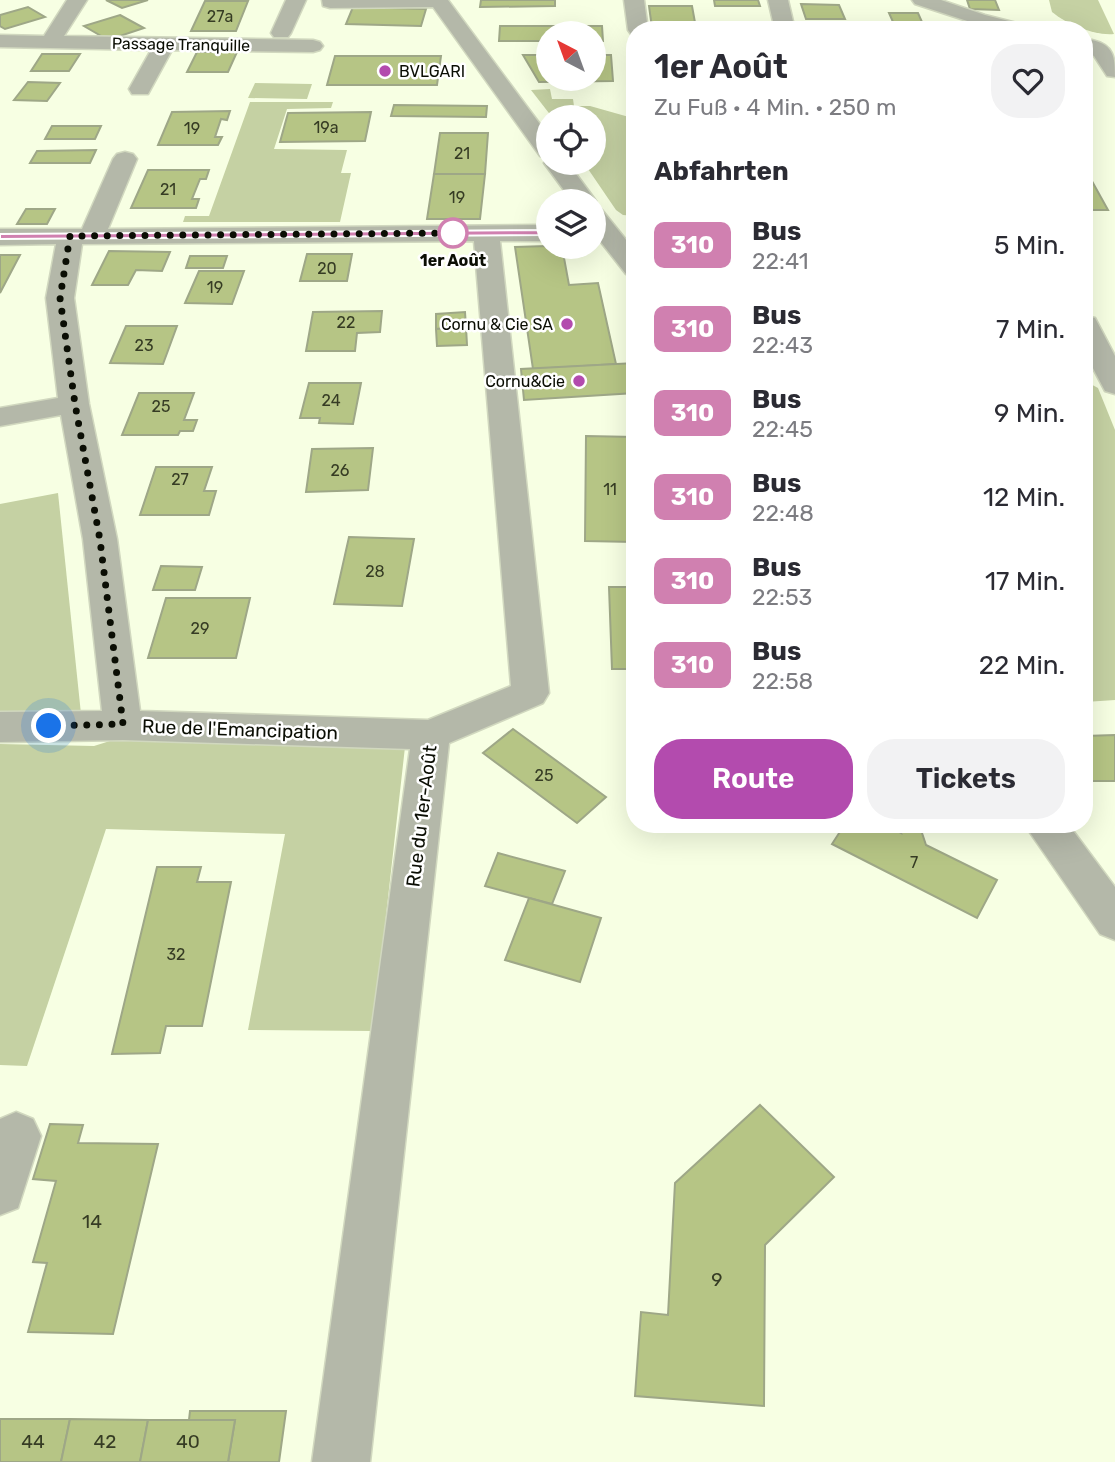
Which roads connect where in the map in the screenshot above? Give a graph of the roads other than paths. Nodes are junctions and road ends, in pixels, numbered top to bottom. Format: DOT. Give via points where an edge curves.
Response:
graph roads {
  1 [pos="78,0"];
  2 [pos="296,0"];
  3 [pos="438,0"];
  4 [pos="634,0"];
  5 [pos="778,0"];
  6 [pos="922,0"];
  7 [pos="330,2"];
  8 [pos="637,21"];
  9 [pos="784,21"];
  10 [pos="951,21"];
  11 [pos="281,33"];
  12 [pos="0,41"];
  13 [pos="50,42"];
  14 [pos="165,44"];
  15 [pos="1093,45"];
  16 [pos="313,46"];
  17 [pos="1093,47"];
  18 [pos="1115,47"];
  19 [pos="1115,71"];
  20 [pos="140,89"];
  21 [pos="536,135"];
  22 [pos="125,159"];
  23 [pos="608,229"];
  24 [pos="486,233"];
  25 [pos="536,233"];
  26 [pos="81,236"];
  27 [pos="0,237"];
  28 [pos="626,255"];
  29 [pos="1093,343"];
  30 [pos="1106,375"];
  31 [pos="75,404"];
  32 [pos="0,416"];
  33 [pos="123,724"];
  34 [pos="0,727"];
  35 [pos="431,736"];
  36 [pos="1051,833"];
  37 [pos="1115,921"];
  38 [pos="16,1136"];
  39 [pos="0,1190"];
  40 [pos="341,1462"];
  1 -- 13 [label="street"];
  2 -- 11 [label="street"];
  3 -- 7 [label="street"];
  3 -- 21 [label="street"];
  4 -- 8 [label="street"];
  5 -- 9 [label="street"];
  6 -- 10 [label="street"];
  12 -- 13 [label="street, Passage Tranquille"];
  13 -- 14 [label="street, Passage Tranquille"];
  14 -- 16 [label="street, Passage Tranquille"];
  14 -- 20 [label="street"];
  15 -- 18 [label="street"];
  17 -- 19 [label="street"];
  22 -- 26 [label="street, Rue de l'Emancipation"];
  23 -- 28 [label="street"];
  24 -- 25 [label="street"];
  24 -- 26 [label="street"];
  24 -- 35 [label="street, Rue du 1er-Août" via="530,693"];
  26 -- 27 [label="street"];
  26 -- 31 [label="street, Rue de l'Emancipation" via="60,298"];
  29 -- 30 [label="street"];
  31 -- 32 [label="street"];
  31 -- 33 [label="street, Rue de l'Emancipation" via="100,540"];
  33 -- 34 [label="street"];
  33 -- 35 [label="street, Rue de l'Emancipation"];
  35 -- 40 [label="street, Rue du 1er-Août"];
  36 -- 37 [label="street"];
  38 -- 39 [label="street"];
}
